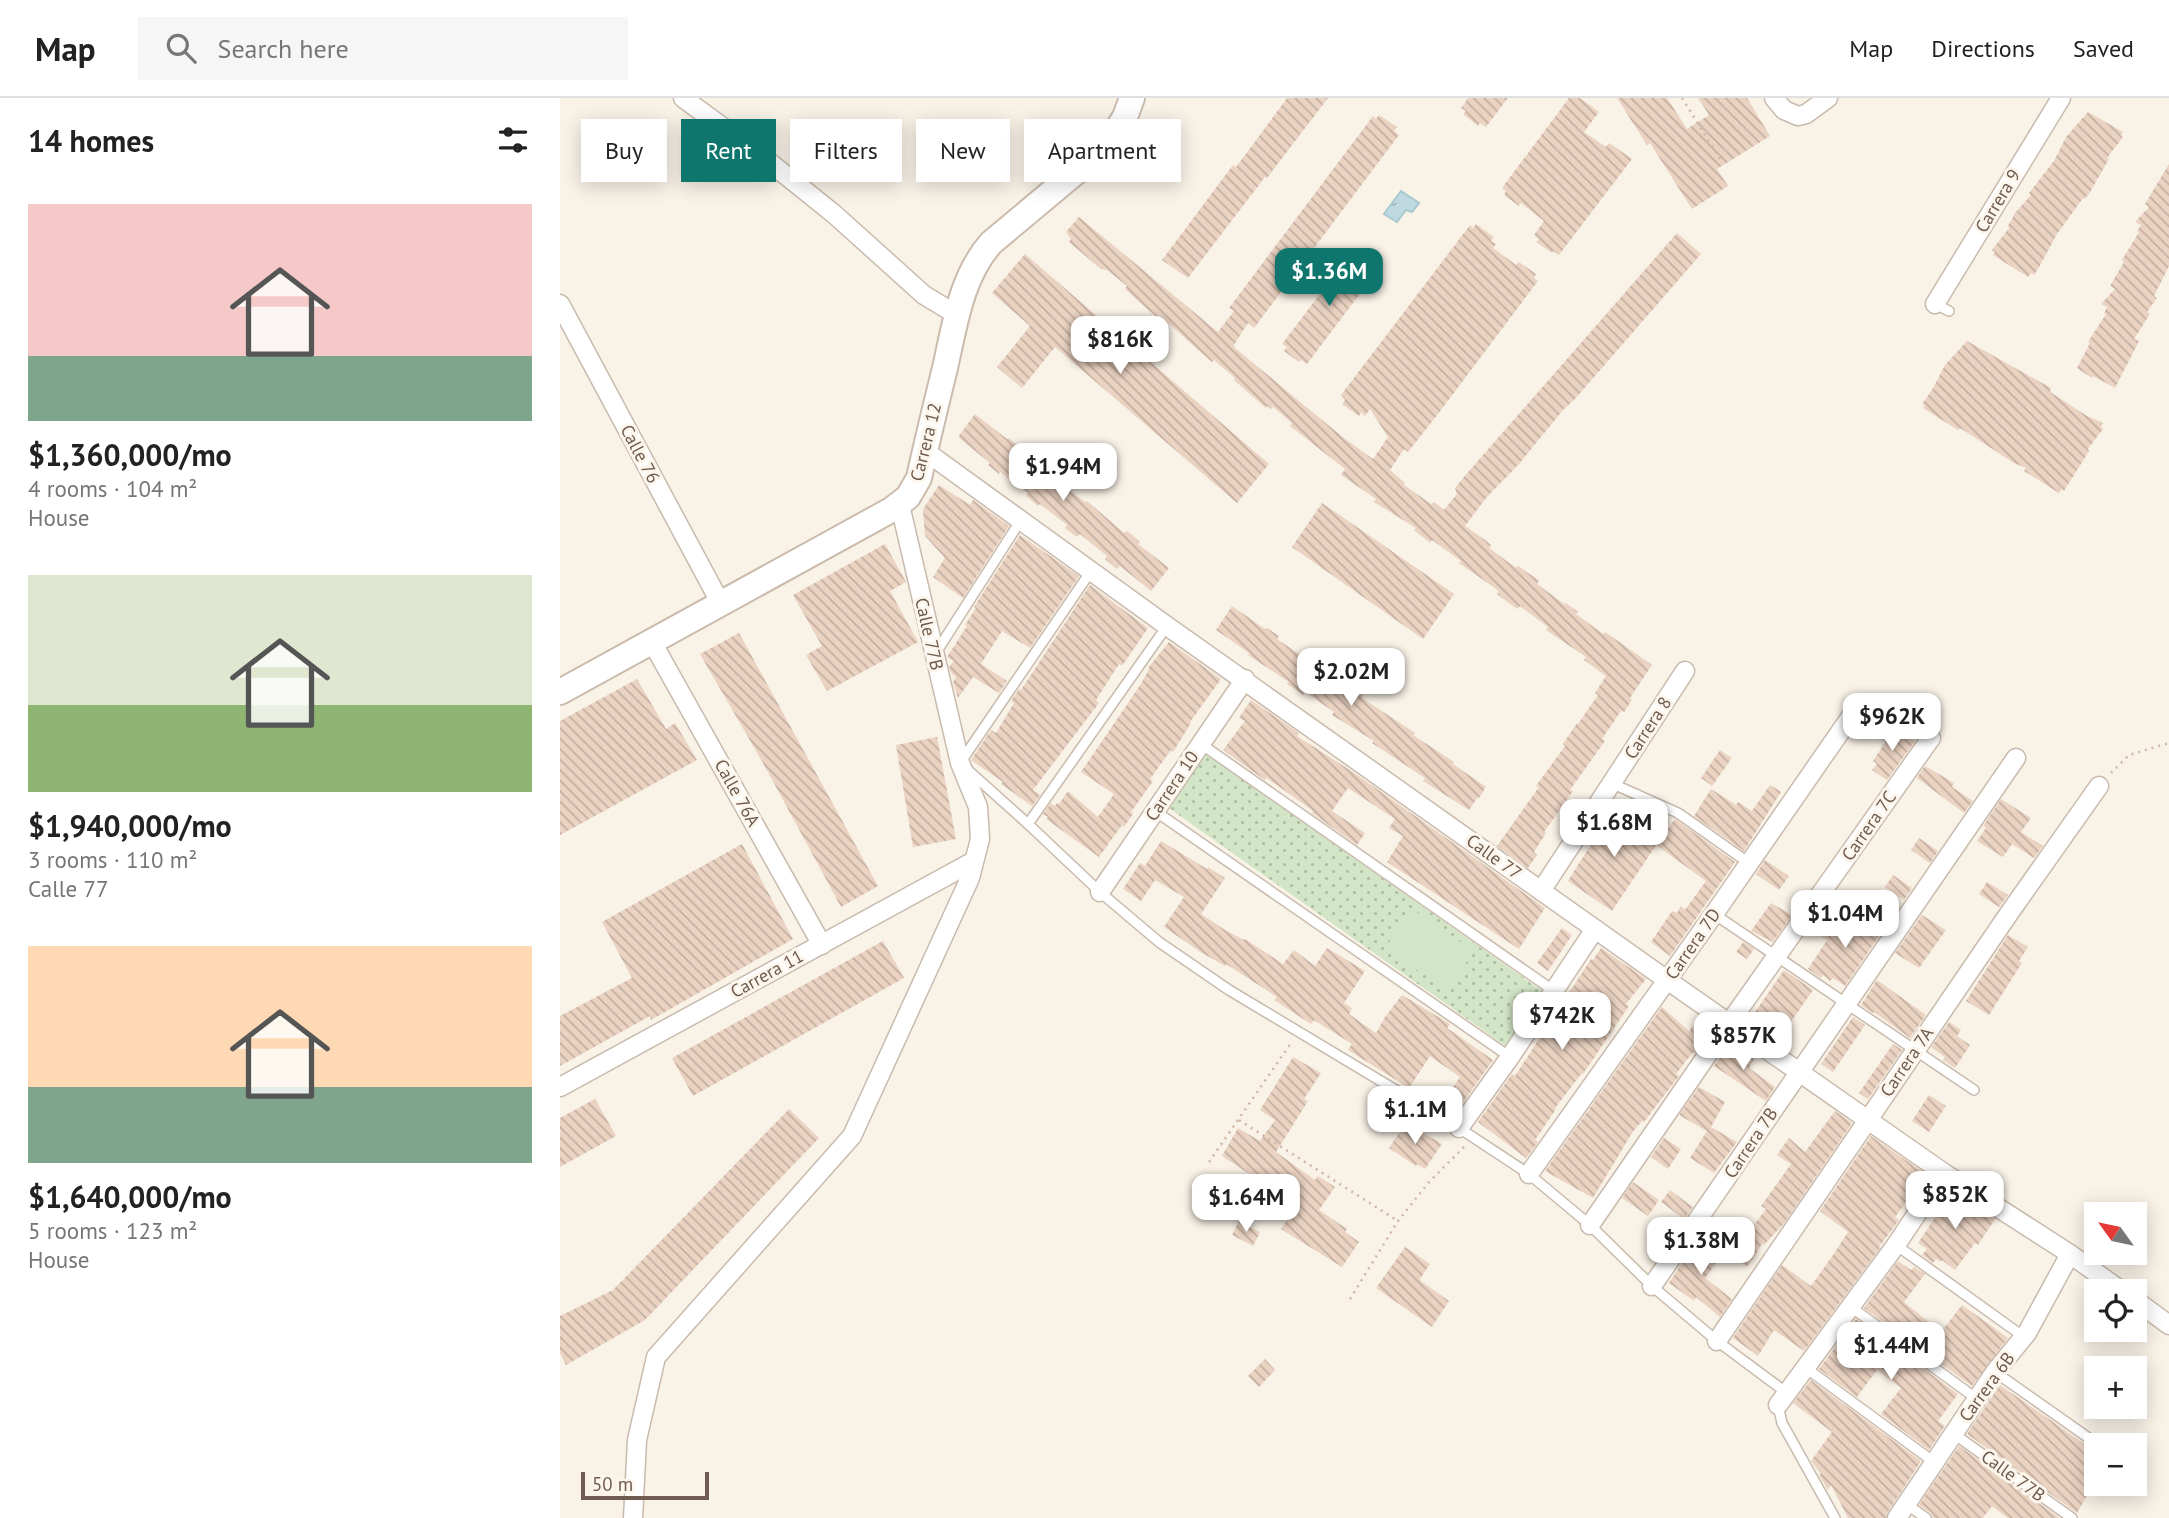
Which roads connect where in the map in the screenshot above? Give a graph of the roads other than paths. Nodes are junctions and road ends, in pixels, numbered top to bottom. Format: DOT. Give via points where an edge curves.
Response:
graph roads {
  1 [pos="683,98"];
  2 [pos="1132,98"];
  3 [pos="1774,98"];
  4 [pos="1828,98"];
  5 [pos="2061,98"];
  6 [pos="560,304"];
  7 [pos="1942,307"];
  8 [pos="957,315"];
  9 [pos="925,450"];
  10 [pos="900,505"];
  11 [pos="1021,520"];
  12 [pos="1091,571"];
  13 [pos="720,604"];
  14 [pos="1167,625"];
  15 [pos="652,642"];
  16 [pos="934,656"];
  17 [pos="1685,671"];
  18 [pos="1245,679"];
  19 [pos="560,692"];
  20 [pos="1854,712"];
  21 [pos="1931,738"];
  22 [pos="1201,744"];
  23 [pos="2016,758"];
  24 [pos="960,763"];
  25 [pos="1611,783"];
  26 [pos="2099,786"];
  27 [pos="1155,811"];
  28 [pos="1028,824"];
  29 [pos="975,861"];
  30 [pos="1749,863"];
  31 [pos="1541,891"];
  32 [pos="1100,892"];
  33 [pos="1714,914"];
  34 [pos="1595,929"];
  35 [pos="822,945"];
  36 [pos="1776,957"];
  37 [pos="1667,980"];
  38 [pos="1554,991"];
  39 [pos="1846,1003"];
  40 [pos="1730,1022"];
  41 [pos="1914,1051"];
  42 [pos="1510,1057"];
  43 [pos="1800,1072"];
  44 [pos="560,1087"];
  45 [pos="1974,1090"];
  46 [pos="1868,1120"];
  47 [pos="1467,1133"];
  48 [pos="1944,1173"];
  49 [pos="1529,1174"];
  50 [pos="1590,1225"];
  51 [pos="1896,1245"];
  52 [pos="2070,1254"];
  53 [pos="2105,1279"];
  54 [pos="1653,1286"];
  55 [pos="1850,1307"];
  56 [pos="2147,1309"];
  57 [pos="2169,1325"];
  58 [pos="2024,1337"];
  59 [pos="1717,1340"];
  60 [pos="1806,1368"];
  61 [pos="1995,1372"];
  62 [pos="1783,1399"];
  63 [pos="1977,1399"];
  64 [pos="1954,1434"];
  65 [pos="2084,1434"];
  66 [pos="1934,1462"];
  67 [pos="1902,1511"];
  68 [pos="634,1518"];
  69 [pos="1835,1518"];
  70 [pos="1926,1518"];
  71 [pos="2071,1518"];
  1 -- 8 [label="street" via="834,214 924,295"];
  2 -- 8 [label="main road, Carrera 12" via="1107,146 979,258"];
  3 -- 4 [label="street" via="1798,116"];
  5 -- 7 [label="street, Carrera 9"];
  6 -- 13 [label="street, Calle 76"];
  8 -- 9 [label="main road, Carrera 12"];
  9 -- 10 [label="main road, Carrera 12" via="915,489"];
  9 -- 11 [label="street, Calle 77"];
  10 -- 13 [label="main road, Carrera 12"];
  10 -- 16 [label="street, Calle 77B"];
  11 -- 12 [label="street, Calle 77"];
  11 -- 16 [label="lane"];
  12 -- 14 [label="street, Calle 77"];
  12 -- 24 [label="lane"];
  13 -- 15 [label="main road, Carrera 12"];
  14 -- 18 [label="street, Calle 77"];
  14 -- 28 [label="lane"];
  15 -- 19 [label="main road, Carrera 12"];
  15 -- 35 [label="street, Calle 76A"];
  16 -- 24 [label="street, Calle 77B"];
  17 -- 25 [label="street, Carrera 8"];
  18 -- 22 [label="street, Carrera 10"];
  18 -- 31 [label="street, Calle 77"];
  20 -- 30 [label="street, Carrera 7D"];
  21 -- 36 [label="street, Carrera 7C"];
  22 -- 27 [label="street, Carrera 10"];
  22 -- 38 [label="lane"];
  23 -- 39 [label="street, Carrera 7B"];
  24 -- 28 [label="lane"];
  24 -- 29 [label="street, Calle 77B" via="978,807 980,839"];
  25 -- 30 [label="lane" via="1678,813"];
  25 -- 31 [label="street, Carrera 8"];
  26 -- 41 [label="street, Carrera 7A"];
  27 -- 32 [label="street, Carrera 10"];
  27 -- 42 [label="lane"];
  28 -- 32 [label="lane"];
  29 -- 35 [label="street, Carrera 11"];
  29 -- 68 [label="street, Calle 77B" via="852,1136 656,1357 637,1440"];
  30 -- 33 [label="street, Carrera 7D"];
  31 -- 34 [label="street, Calle 77"];
  32 -- 47 [label="lane" via="1159,942 1229,990"];
  33 -- 36 [label="lane"];
  33 -- 37 [label="street, Carrera 7D"];
  34 -- 37 [label="street, Calle 77"];
  34 -- 38 [label="street"];
  35 -- 44 [label="street, Carrera 11"];
  36 -- 39 [label="lane"];
  36 -- 40 [label="street, Carrera 7C"];
  37 -- 40 [label="street, Calle 77"];
  37 -- 49 [label="street, Carrera 7D"];
  38 -- 42 [label="street"];
  39 -- 41 [label="lane"];
  39 -- 43 [label="street, Carrera 7B"];
  40 -- 43 [label="street, Calle 77"];
  40 -- 50 [label="street, Carrera 7C"];
  41 -- 45 [label="lane"];
  41 -- 46 [label="street, Carrera 7A"];
  42 -- 47 [label="street"];
  43 -- 46 [label="street, Calle 77"];
  43 -- 54 [label="street, Carrera 7B"];
  46 -- 48 [label="street, Calle 77"];
  46 -- 59 [label="street, Carrera 7A"];
  47 -- 49 [label="lane"];
  48 -- 51 [label="street"];
  48 -- 52 [label="street, Calle 77"];
  49 -- 50 [label="lane"];
  50 -- 54 [label="lane"];
  51 -- 55 [label="street"];
  51 -- 58 [label="lane"];
  52 -- 53 [label="street, Calle 77"];
  52 -- 58 [label="street, Carrera 6B"];
  54 -- 59 [label="lane"];
  55 -- 60 [label="street"];
  55 -- 63 [label="lane"];
  56 -- 57 [label="street"];
  58 -- 61 [label="street, Carrera 6B"];
  59 -- 62 [label="lane"];
  60 -- 62 [label="street"];
  60 -- 66 [label="lane"];
  61 -- 63 [label="street, Carrera 6B"];
  61 -- 65 [label="lane"];
  62 -- 69 [label="lane" via="1782,1423"];
  63 -- 64 [label="street, Carrera 6B"];
  64 -- 66 [label="street, Carrera 6B"];
  64 -- 71 [label="lane, Calle 77B"];
  66 -- 67 [label="street, Carrera 6B"];
  67 -- 70 [label="lane"];
}
